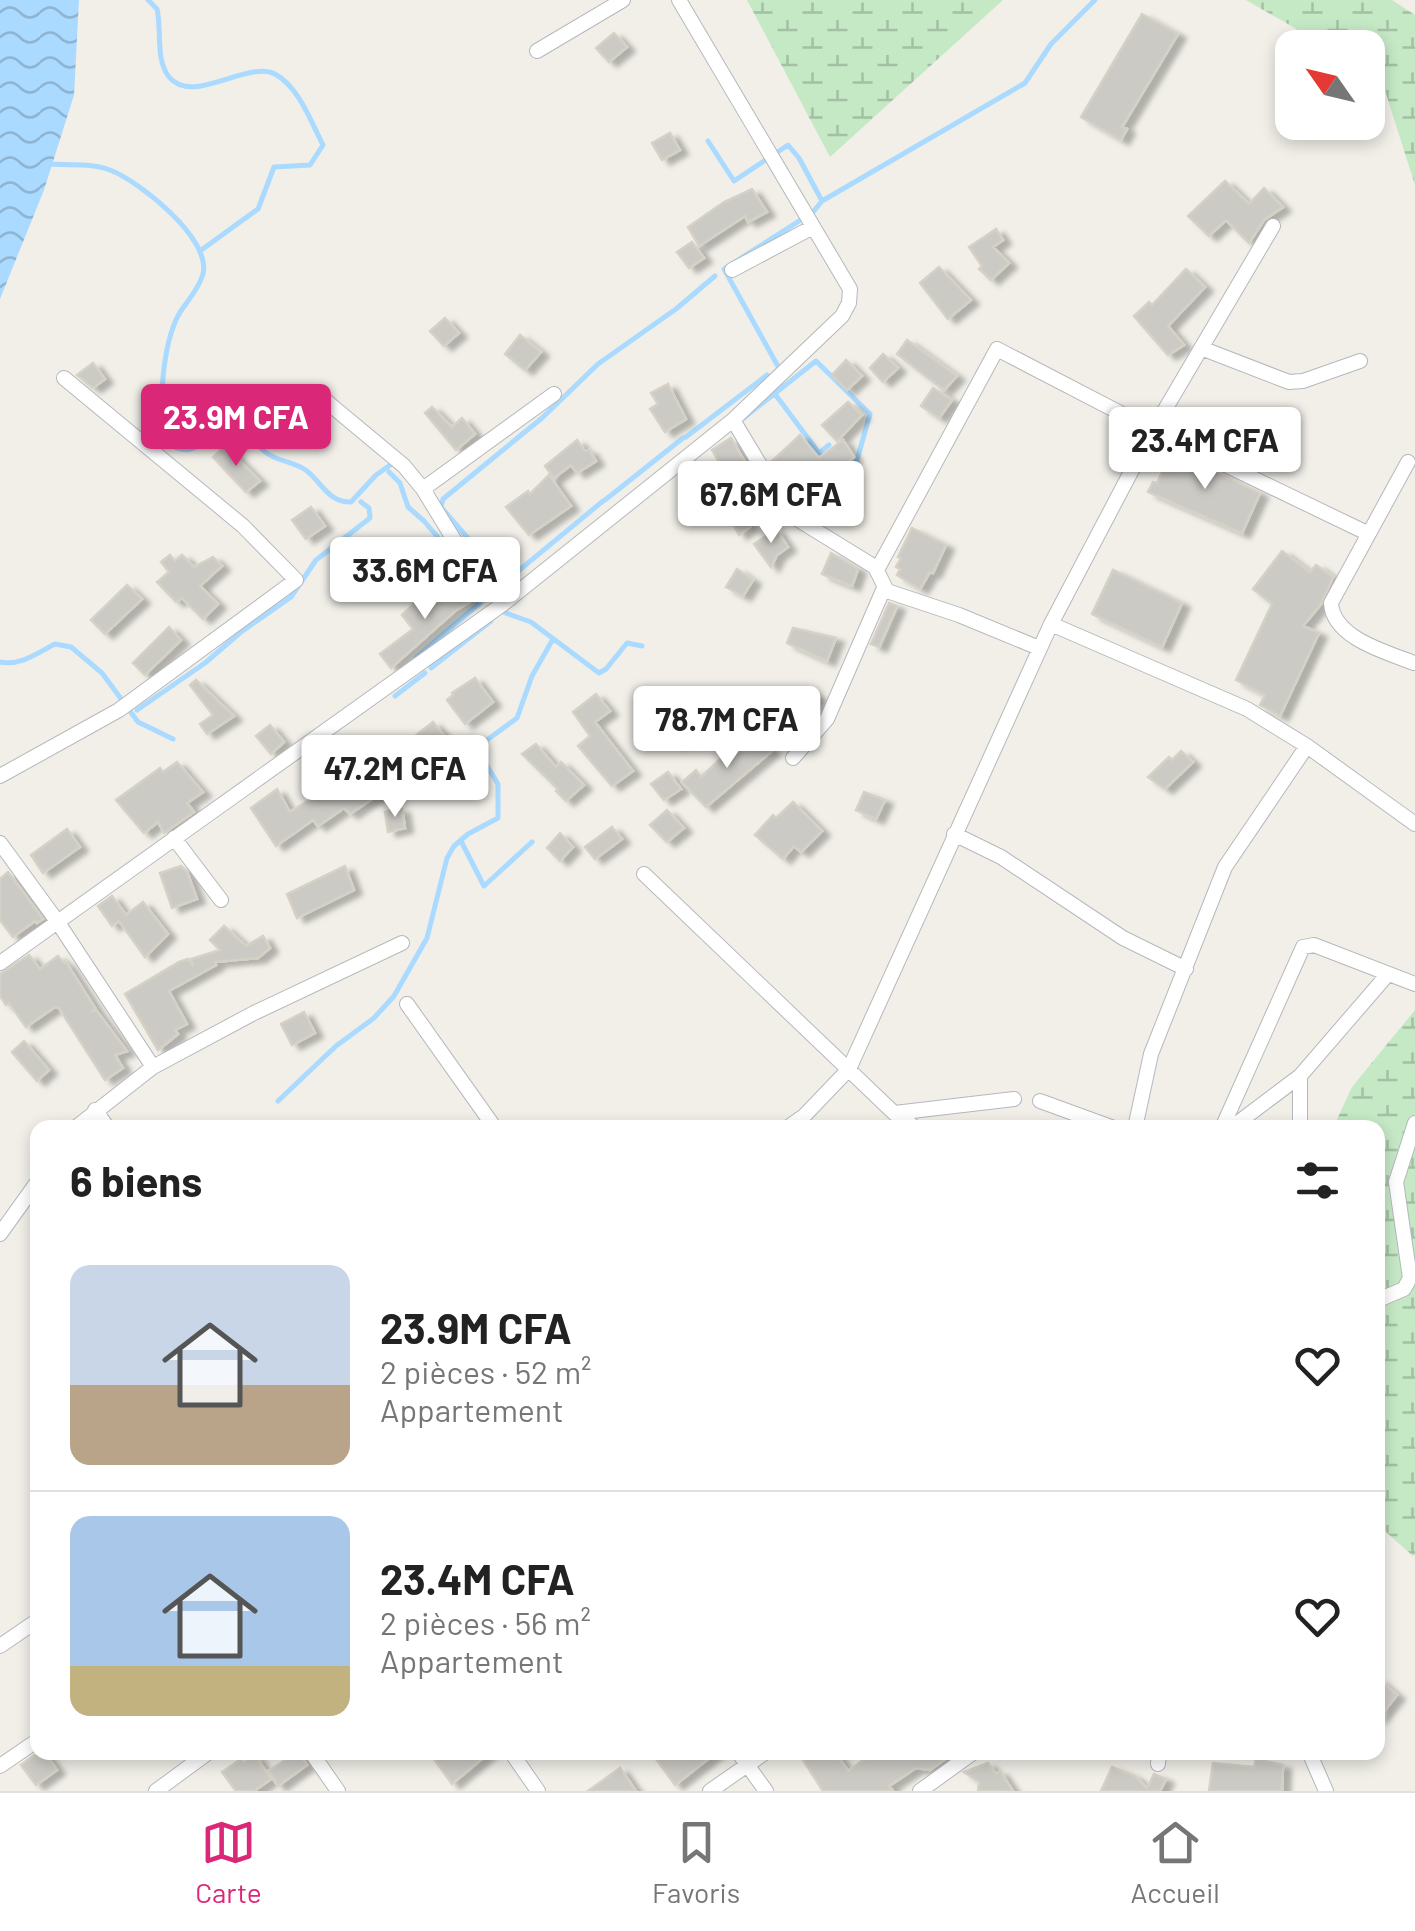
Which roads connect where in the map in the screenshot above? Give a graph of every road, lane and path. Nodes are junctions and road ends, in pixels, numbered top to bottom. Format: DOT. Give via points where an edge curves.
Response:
graph roads {
  1 [pos="622,0"];
  2 [pos="678,0"];
  3 [pos="537,51"];
  4 [pos="1272,226"];
  5 [pos="813,227"];
  6 [pos="732,270"];
  7 [pos="1201,348"];
  8 [pos="1360,361"];
  9 [pos="64,378"];
  10 [pos="315,392"];
  11 [pos="554,394"];
  12 [pos="733,420"];
  13 [pos="1152,430"];
  14 [pos="1408,462"];
  15 [pos="423,489"];
  16 [pos="1367,533"];
  17 [pos="877,570"];
  18 [pos="884,588"];
  19 [pos="503,604"];
  20 [pos="1051,624"];
  21 [pos="1039,648"];
  22 [pos="1414,664"];
  23 [pos="1307,746"];
  24 [pos="793,758"];
  25 [pos="0,776"];
  26 [pos="1415,824"];
  27 [pos="954,834"];
  28 [pos="174,838"];
  29 [pos="0,843"];
  30 [pos="644,874"];
  31 [pos="220,900"];
  32 [pos="57,921"];
  33 [pos="402,943"];
  34 [pos="0,963"];
  35 [pos="1186,969"];
  36 [pos="1388,974"];
  37 [pos="1415,984"];
  38 [pos="407,1004"];
  39 [pos="153,1067"];
  40 [pos="848,1069"];
  41 [pos="1300,1076"];
  42 [pos="1014,1099"];
  43 [pos="1040,1101"];
  44 [pos="95,1110"];
  45 [pos="894,1113"];
  46 [pos="84,1120"];
  47 [pos="102,1120"];
  48 [pos="488,1120"];
  49 [pos="798,1120"];
  50 [pos="904,1120"];
  51 [pos="1092,1120"];
  52 [pos="1137,1120"];
  53 [pos="1226,1120"];
  54 [pos="1242,1120"];
  55 [pos="1300,1120"];
  56 [pos="1415,1123"];
  57 [pos="30,1192"];
  58 [pos="0,1234"];
  59 [pos="1385,1297"];
  60 [pos="30,1625"];
  61 [pos="0,1646"];
  62 [pos="30,1745"];
  63 [pos="197,1760"];
  64 [pos="317,1760"];
  65 [pos="516,1760"];
  66 [pos="742,1760"];
  67 [pos="744,1760"];
  68 [pos="963,1760"];
  69 [pos="1312,1760"];
  70 [pos="0,1766"];
  71 [pos="156,1791"];
  72 [pos="338,1791"];
  73 [pos="538,1791"];
  74 [pos="710,1791"];
  75 [pos="766,1791"];
  76 [pos="920,1791"];
  77 [pos="1326,1791"];
  1 -- 3 [label="street"];
  2 -- 5 [label="street"];
  4 -- 7 [label="street"];
  5 -- 6 [label="street"];
  5 -- 12 [label="street" via="850,289 849,303"];
  7 -- 8 [label="street" via="1290,382"];
  7 -- 13 [label="street"];
  9 -- 25 [label="street" via="243,526 296,580 119,710"];
  10 -- 15 [label="street"];
  11 -- 15 [label="street"];
  12 -- 17 [label="street" via="798,520"];
  12 -- 19 [label="street"];
  13 -- 16 [label="street"];
  13 -- 17 [label="street" via="997,349"];
  13 -- 20 [label="street"];
  14 -- 16 [label="street"];
  15 -- 19 [label="street"];
  16 -- 22 [label="street" via="1330,603 1331,614 1349,633"];
  17 -- 18 [label="street"];
  18 -- 21 [label="street"];
  18 -- 24 [label="street" via="827,719"];
  19 -- 28 [label="street"];
  20 -- 21 [label="street"];
  20 -- 23 [label="street" via="1247,710"];
  21 -- 27 [label="street"];
  23 -- 26 [label="street"];
  23 -- 35 [label="street" via="1225,867"];
  27 -- 35 [label="street"];
  27 -- 40 [label="street"];
  28 -- 31 [label="street"];
  28 -- 32 [label="street"];
  29 -- 32 [label="street"];
  30 -- 40 [label="street"];
  32 -- 34 [label="street"];
  32 -- 39 [label="street"];
  33 -- 39 [label="street"];
  35 -- 52 [label="street" via="1151,1054"];
  36 -- 37 [label="street"];
  36 -- 41 [label="street"];
  36 -- 53 [label="street" via="1314,945 1303,947"];
  38 -- 48 [label="street"];
  39 -- 44 [label="street"];
  40 -- 45 [label="street"];
  40 -- 49 [label="street"];
  41 -- 54 [label="street"];
  41 -- 55 [label="street"];
  42 -- 45 [label="street"];
  43 -- 51 [label="street"];
  44 -- 46 [label="street"];
  44 -- 47 [label="street"];
  45 -- 50 [label="street"];
  56 -- 59 [label="street" via="1396,1182 1410,1278 1404,1289"];
  57 -- 58 [label="street"];
  60 -- 61 [label="street"];
  62 -- 70 [label="street"];
  63 -- 71 [label="street"];
  64 -- 72 [label="street"];
  65 -- 73 [label="street"];
  66 -- 74 [label="street"];
  67 -- 75 [label="street"];
  68 -- 76 [label="street"];
  69 -- 77 [label="street"];
}
